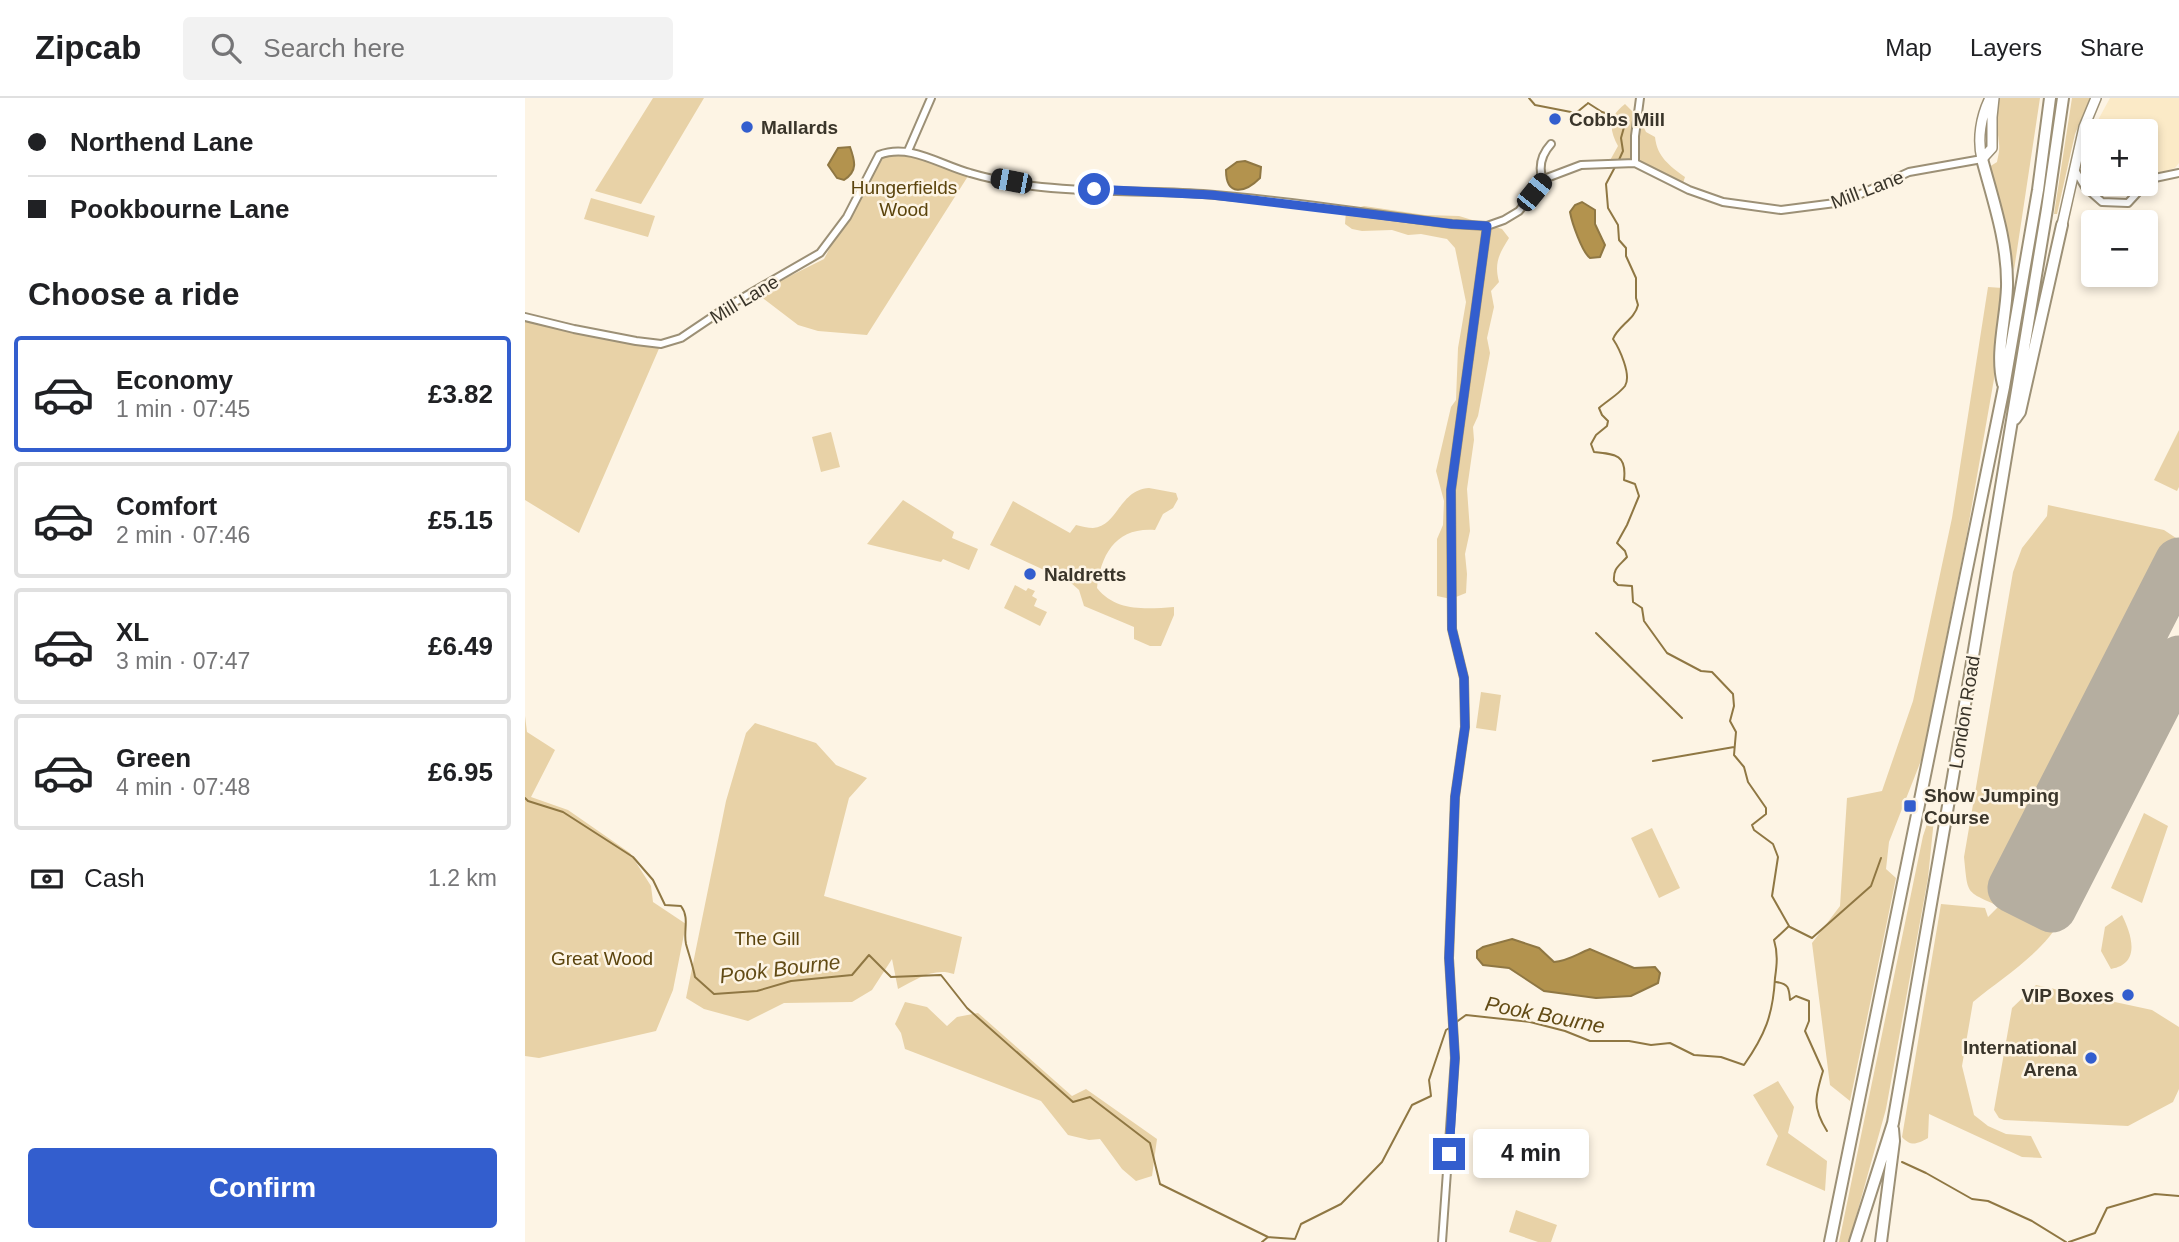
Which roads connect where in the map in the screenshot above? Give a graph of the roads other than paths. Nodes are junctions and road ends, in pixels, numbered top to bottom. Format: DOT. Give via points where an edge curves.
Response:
graph roads {
  1 [pos="931,98"];
  2 [pos="1640,98"];
  3 [pos="1992,98"];
  4 [pos="2050,98"];
  5 [pos="2063,98"];
  6 [pos="2096,98"];
  7 [pos="1551,144"];
  8 [pos="908,151"];
  9 [pos="1981,154"];
  10 [pos="1635,163"];
  11 [pos="2074,168"];
  12 [pos="2179,173"];
  13 [pos="1542,181"];
  14 [pos="2062,225"];
  15 [pos="1487,226"];
  16 [pos="525,317"];
  17 [pos="2004,387"];
  18 [pos="2011,425"];
  19 [pos="1893,1123"];
  20 [pos="1442,1242"];
  21 [pos="1830,1242"];
  22 [pos="1855,1242"];
  23 [pos="1881,1242"];
  1 -- 8 [label="street"];
  2 -- 10 [label="street"];
  3 -- 9 [label="main road" via="1992,148"];
  4 -- 17 [label="highway"];
  5 -- 18 [label="highway"];
  6 -- 11 [label="main road"];
  7 -- 13 [label="street" via="1542,158"];
  8 -- 15 [label="street" via="971,173 1032,186 1208,194"];
  8 -- 16 [label="street, Mill Lane" via="879,155 846,217 820,253 681,338 661,344 636,341"];
  9 -- 10 [label="street, Mill Lane" via="1909,172 1843,202 1781,210 1723,202"];
  9 -- 17 [label="highway" via="2005,251 2007,286 1999,369"];
  10 -- 13 [label="street" via="1581,165"];
  11 -- 12 [label="street" via="2085,187 2102,202 2128,203 2150,179"];
  11 -- 14 [label="main road"];
  13 -- 15 [label="street" via="1519,211"];
  14 -- 18 [label="highway" via="2020,412"];
  15 -- 20 [label="street" via="1451,490 1452,629 1464,678 1465,727 1455,797 1449,958 1455,1058"];
  17 -- 21 [label="highway"];
  18 -- 19 [label="highway, London Road"];
  19 -- 22 [label="highway"];
  19 -- 23 [label="highway"];
}
